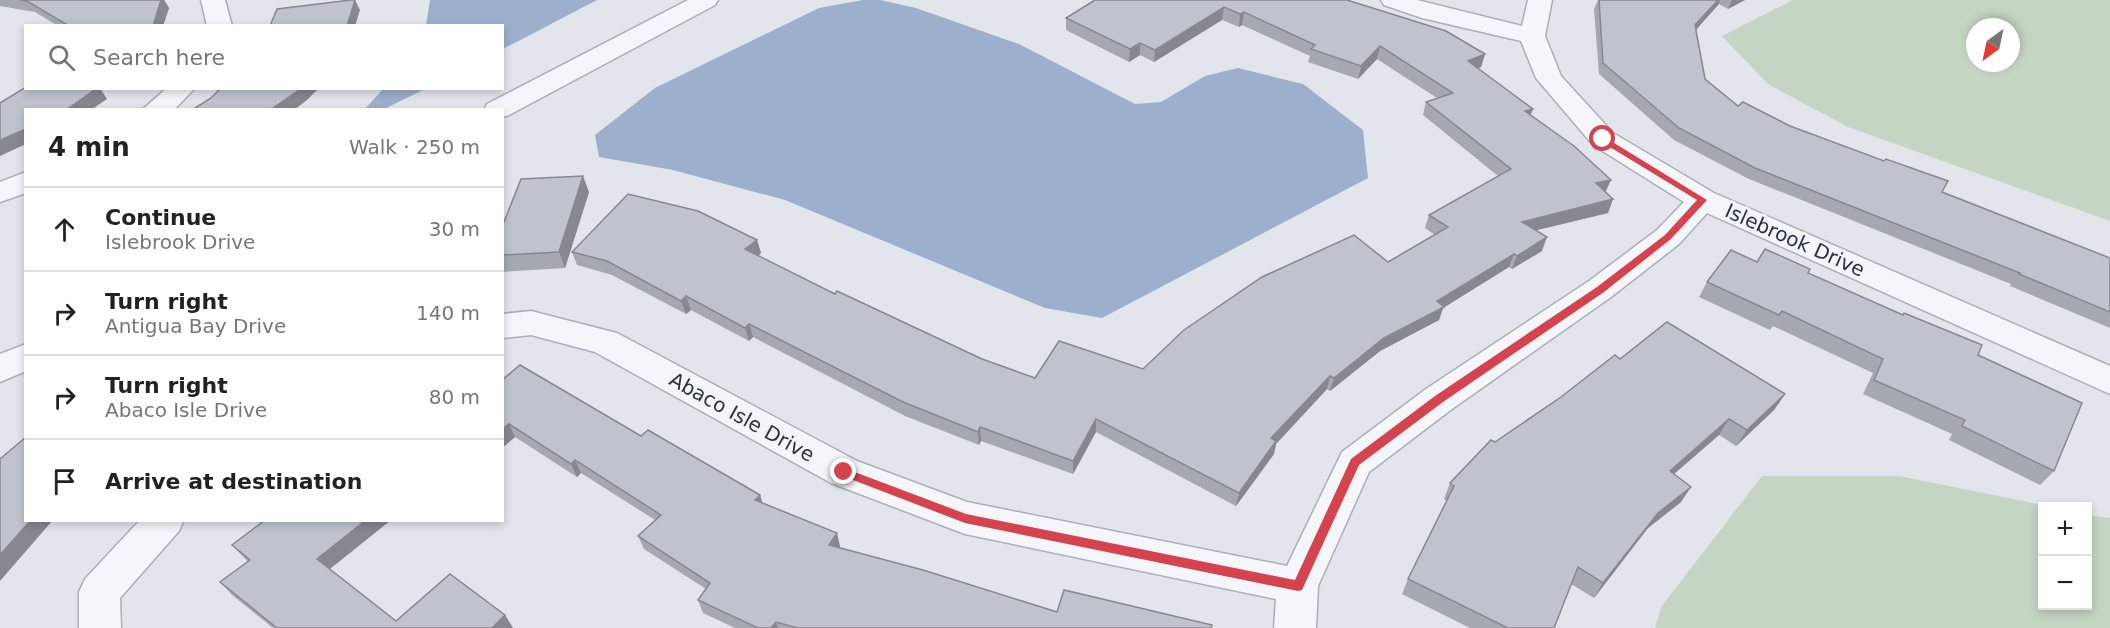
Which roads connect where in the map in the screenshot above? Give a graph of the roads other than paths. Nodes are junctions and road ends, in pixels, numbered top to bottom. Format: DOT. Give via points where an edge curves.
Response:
graph roads {
  1 [pos="213,0"];
  2 [pos="706,0"];
  3 [pos="1393,0"];
  4 [pos="1540,0"];
  5 [pos="219,24"];
  6 [pos="1532,36"];
  7 [pos="180,90"];
  8 [pos="158,108"];
  9 [pos="500,108"];
  10 [pos="1703,200"];
  11 [pos="504,326"];
  12 [pos="24,357"];
  13 [pos="0,369"];
  14 [pos="2110,381"];
  15 [pos="163,522"];
  16 [pos="1298,586"];
  17 [pos="100,628"];
  18 [pos="1295,628"];
  1 -- 5 [label="street"];
  2 -- 9 [label="street"];
  3 -- 6 [label="street" via="1431,13"];
  4 -- 6 [label="street"];
  6 -- 10 [label="street, Islebrook Drive" via="1549,78 1603,139"];
  7 -- 8 [label="street"];
  10 -- 14 [label="street, Islebrook Drive"];
  10 -- 16 [label="street" via="1668,237 1600,289 1439,399 1355,462"];
  11 -- 16 [label="street, Abaco Isle Drive" via="531,322 605,342 844,472 965,519"];
  12 -- 13 [label="street"];
  15 -- 17 [label="street" via="99,592"];
  16 -- 18 [label="street"];
}
